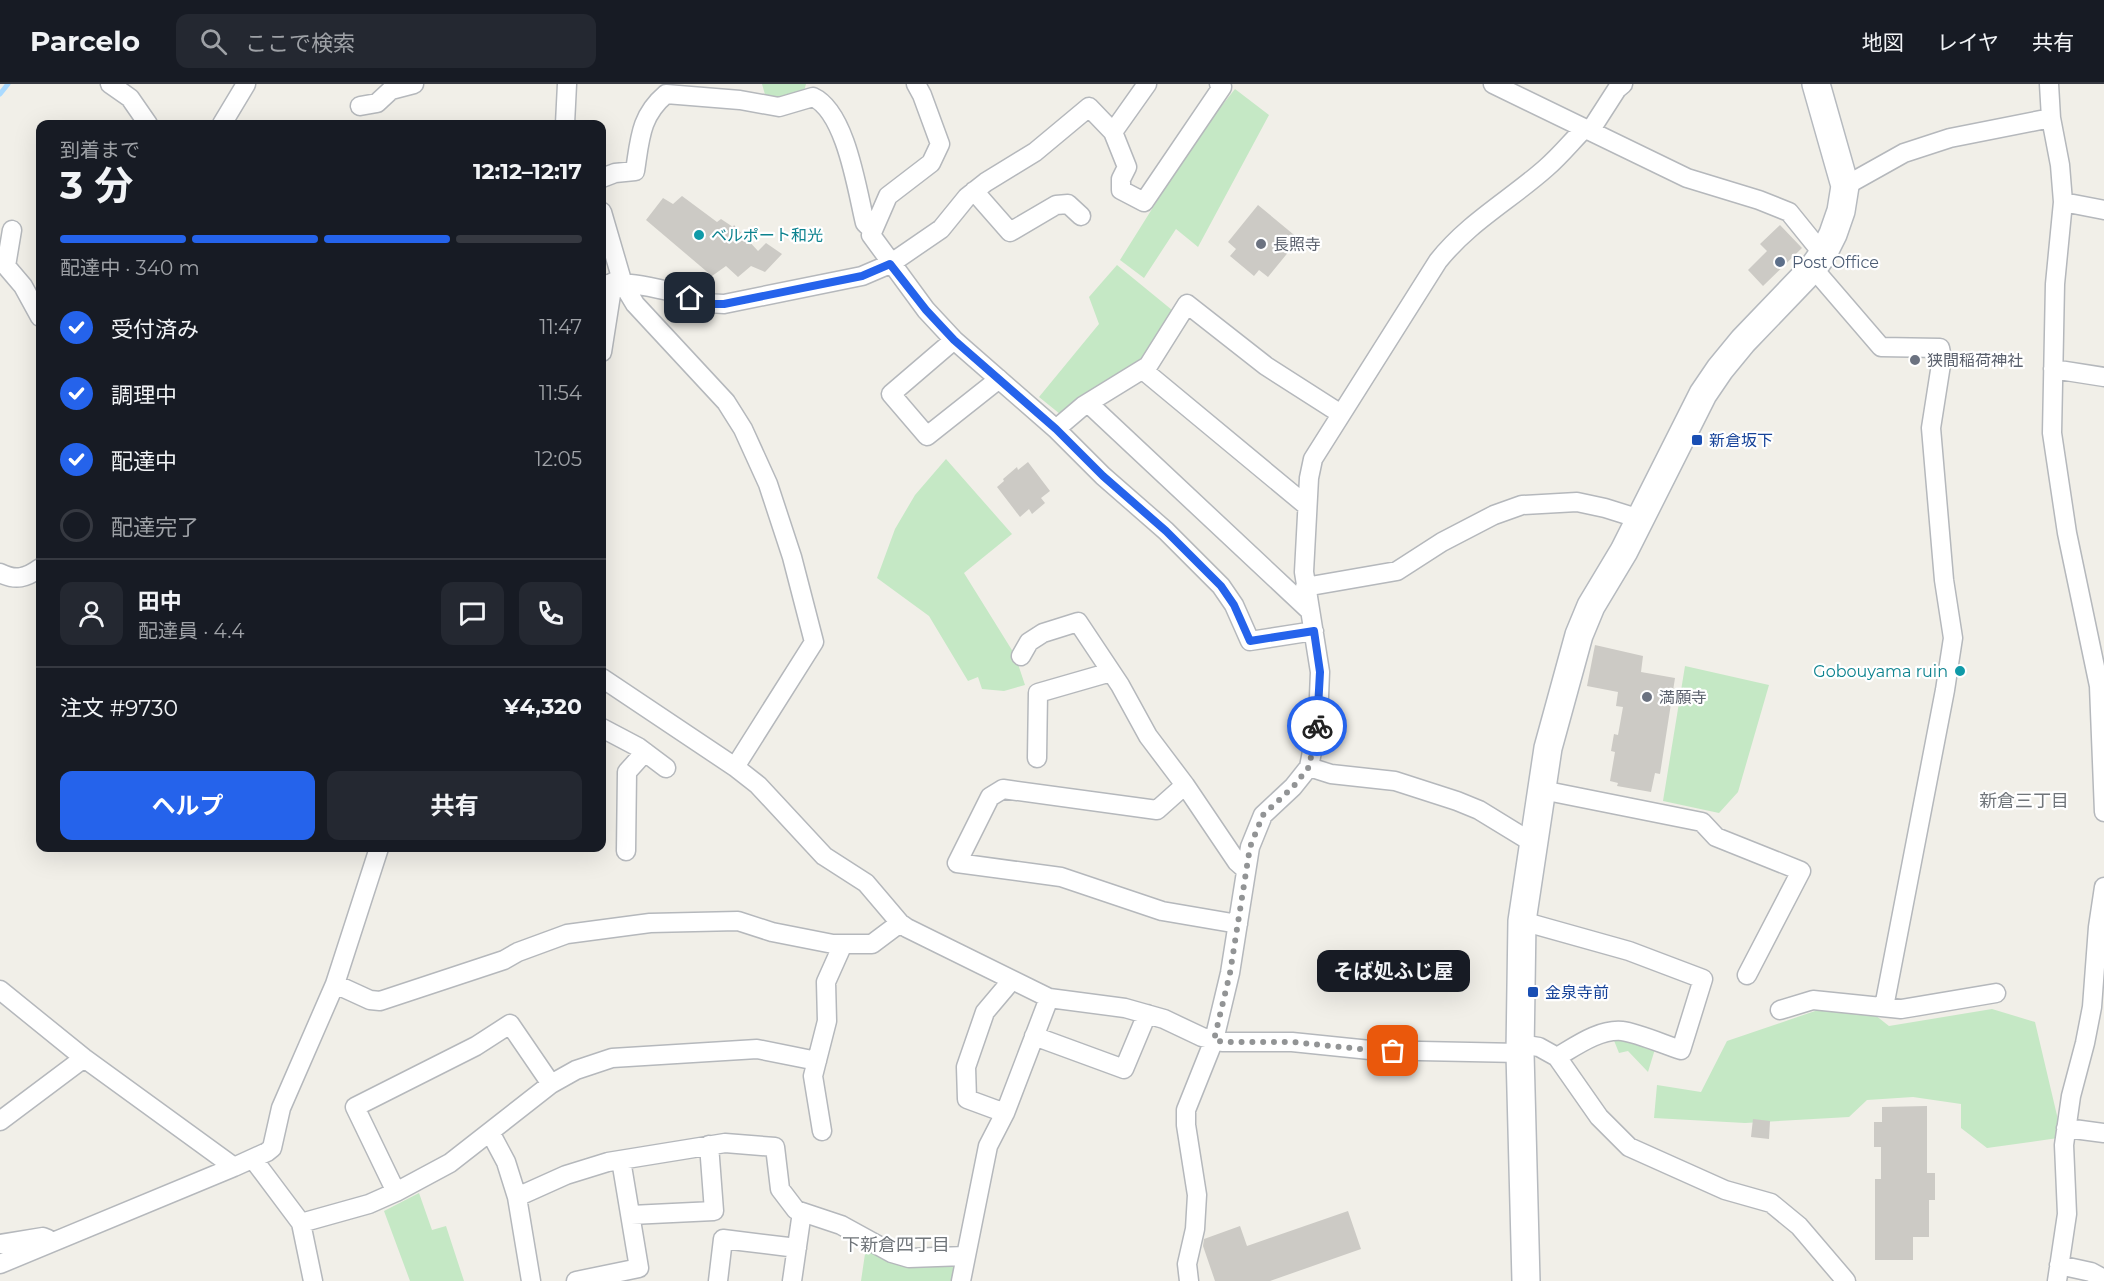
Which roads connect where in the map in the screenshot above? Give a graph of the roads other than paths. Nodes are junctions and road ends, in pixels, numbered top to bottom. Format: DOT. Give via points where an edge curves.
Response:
graph roads {
  1 [pos="110,84"];
  2 [pos="246,84"];
  3 [pos="414,84"];
  4 [pos="567,84"];
  5 [pos="916,84"];
  6 [pos="1147,84"];
  7 [pos="1219,84"];
  8 [pos="1493,84"];
  9 [pos="1623,84"];
  10 [pos="1816,84"];
  11 [pos="2049,84"];
  12 [pos="360,106"];
  13 [pos="2051,118"];
  14 [pos="145,120"];
  15 [pos="224,120"];
  16 [pos="565,120"];
  17 [pos="1587,130"];
  18 [pos="1113,132"];
  19 [pos="606,176"];
  20 [pos="1845,186"];
  21 [pos="974,191"];
  22 [pos="2062,202"];
  23 [pos="2104,210"];
  24 [pos="1081,216"];
  25 [pos="12,230"];
  26 [pos="872,230"];
  27 [pos="606,238"];
  28 [pos="1818,261"];
  29 [pos="890,264"];
  30 [pos="613,284"];
  31 [pos="36,309"];
  32 [pos="606,327"];
  33 [pos="954,340"];
  34 [pos="2053,369"];
  35 [pos="1143,370"];
  36 [pos="2104,377"];
  37 [pos="999,379"];
  38 [pos="1088,403"];
  39 [pos="1341,414"];
  40 [pos="1056,429"];
  41 [pos="1307,507"];
  42 [pos="1640,519"];
  43 [pos="36,571"];
  44 [pos="3,577"];
  45 [pos="1305,587"];
  46 [pos="1310,611"];
  47 [pos="1314,631"];
  48 [pos="1021,656"];
  49 [pos="1111,672"];
  50 [pos="606,681"];
  51 [pos="606,730"];
  52 [pos="645,752"];
  53 [pos="1037,758"];
  54 [pos="735,767"];
  55 [pos="1309,767"];
  56 [pos="666,768"];
  57 [pos="1185,785"];
  58 [pos="1542,790"];
  59 [pos="2104,813"];
  60 [pos="1533,843"];
  61 [pos="626,851"];
  62 [pos="378,852"];
  63 [pos="1246,870"];
  64 [pos="2104,887"];
  65 [pos="1522,921"];
  66 [pos="900,922"];
  67 [pos="1238,924"];
  68 [pos="843,944"];
  69 [pos="1748,975"];
  70 [pos="1011,980"];
  71 [pos="334,984"];
  72 [pos="0,990"];
  73 [pos="1996,993"];
  74 [pos="1049,998"];
  75 [pos="1884,1007"];
  76 [pos="1780,1010"];
  77 [pos="1147,1014"];
  78 [pos="1035,1036"];
  79 [pos="1214,1040"];
  80 [pos="1520,1048"];
  81 [pos="1557,1057"];
  82 [pos="84,1058"];
  83 [pos="817,1061"];
  84 [pos="551,1084"];
  85 [pos="1005,1113"];
  86 [pos="0,1121"];
  87 [pos="2066,1128"];
  88 [pos="822,1131"];
  89 [pos="489,1132"];
  90 [pos="2104,1133"];
  91 [pos="709,1145"];
  92 [pos="253,1159"];
  93 [pos="621,1160"];
  94 [pos="234,1167"];
  95 [pos="396,1192"];
  96 [pos="517,1197"];
  97 [pos="802,1212"];
  98 [pos="630,1215"];
  99 [pos="301,1223"];
  100 [pos="55,1242"];
  101 [pos="0,1244"];
  102 [pos="797,1248"];
  103 [pos="965,1256"];
  104 [pos="0,1264"];
  105 [pos="2058,1273"];
  106 [pos="2104,1279"];
  107 [pos="313,1281"];
  108 [pos="531,1281"];
  109 [pos="576,1281"];
  110 [pos="718,1281"];
  111 [pos="792,1281"];
  112 [pos="961,1281"];
  113 [pos="1189,1281"];
  114 [pos="1526,1281"];
  115 [pos="1846,1281"];
  1 -- 14 [label="street" via="130,98"];
  2 -- 15 [label="street"];
  3 -- 12 [label="street" via="392,90 377,103"];
  4 -- 16 [label="street"];
  5 -- 26 [label="street" via="940,144 931,163 888,196"];
  6 -- 18 [label="street"];
  7 -- 18 [label="street" via="1222,87 1144,202 1121,190 1127,167"];
  8 -- 17 [label="street"];
  9 -- 17 [label="street"];
  10 -- 20 [label="street"];
  11 -- 13 [label="street"];
  13 -- 20 [label="street" via="1950,138 1904,153"];
  13 -- 22 [label="street"];
  17 -- 28 [label="street" via="1687,178 1789,212"];
  17 -- 39 [label="street" via="1450,245"];
  18 -- 21 [label="street" via="1089,107 1035,152"];
  19 -- 26 [label="street" via="635,171 641,130 652,105 666,94 779,107 813,97 823,101 843,136 865,223"];
  20 -- 28 [label="street" via="1833,234"];
  21 -- 24 [label="street" via="1010,232 1056,205 1068,204"];
  21 -- 29 [label="street" via="941,229"];
  22 -- 23 [label="street"];
  22 -- 34 [label="street"];
  25 -- 31 [label="street" via="6,266"];
  26 -- 29 [label="street" via="871,235"];
  27 -- 30 [label="street"];
  28 -- 42 [label="street" via="1720,369 1703,394"];
  28 -- 75 [label="street" via="1881,346 1940,348 1942,358 1931,428 1941,556 1953,638"];
  29 -- 30 [label="street" via="862,276 724,304 706,304 674,292"];
  29 -- 33 [label="street"];
  30 -- 32 [label="street"];
  30 -- 54 [label="street" via="726,402 743,429 768,484 789,546 814,642"];
  33 -- 37 [label="street"];
  33 -- 37 [label="street" via="891,394 927,436"];
  34 -- 36 [label="street"];
  34 -- 59 [label="street" via="2052,433 2057,473 2099,686"];
  35 -- 38 [label="street"];
  35 -- 39 [label="street" via="1187,304 1266,366"];
  35 -- 41 [label="street"];
  37 -- 40 [label="street"];
  38 -- 40 [label="street"];
  38 -- 46 [label="street"];
  39 -- 41 [label="street" via="1313,459"];
  40 -- 47 [label="street" via="1221,586 1250,641"];
  41 -- 45 [label="street"];
  42 -- 45 [label="street" via="1576,502 1522,505 1442,542 1397,571"];
  42 -- 58 [label="street" via="1579,635 1548,748"];
  43 -- 44 [label="street" via="28,577"];
  45 -- 46 [label="street"];
  46 -- 47 [label="street"];
  47 -- 55 [label="street" via="1320,672 1318,721"];
  48 -- 49 [label="street" via="1029,642 1043,633 1078,622"];
  49 -- 53 [label="street" via="1038,693"];
  49 -- 57 [label="street" via="1148,736"];
  50 -- 54 [label="street"];
  51 -- 52 [label="street"];
  52 -- 56 [label="street"];
  52 -- 61 [label="street" via="627,772"];
  54 -- 66 [label="street" via="758,785 824,856 866,883"];
  55 -- 60 [label="street" via="1331,774 1395,781 1457,801"];
  55 -- 63 [label="street" via="1263,815"];
  57 -- 63 [label="street"];
  57 -- 67 [label="street" via="1157,810 1003,789 990,797 957,864 1060,877 1162,911"];
  58 -- 60 [label="street"];
  58 -- 69 [label="street" via="1702,822 1716,837 1801,871"];
  60 -- 65 [label="street"];
  62 -- 71 [label="street"];
  63 -- 67 [label="street"];
  64 -- 87 [label="street" via="2092,1007"];
  65 -- 80 [label="street"];
  65 -- 81 [label="street" via="1629,951 1703,979 1681,1050 1623,1031 1588,1040"];
  66 -- 68 [label="street" via="872,944"];
  66 -- 70 [label="street"];
  67 -- 79 [label="street"];
  68 -- 71 [label="street" via="772,932 738,921 650,923 567,934 504,960 380,1001"];
  68 -- 83 [label="street" via="826,981 827,1021"];
  70 -- 74 [label="street"];
  70 -- 85 [label="street" via="985,1012 966,1067 967,1099"];
  71 -- 92 [label="street" via="281,1108 272,1148"];
  72 -- 82 [label="street"];
  73 -- 75 [label="street" via="1901,1009"];
  74 -- 77 [label="street"];
  74 -- 78 [label="street"];
  75 -- 76 [label="street" via="1813,1000"];
  77 -- 78 [label="street" via="1124,1069"];
  77 -- 79 [label="street"];
  78 -- 85 [label="street"];
  79 -- 80 [label="street" via="1370,1050"];
  79 -- 113 [label="street" via="1186,1110 1197,1195 1187,1263"];
  80 -- 81 [label="street" via="1539,1047"];
  80 -- 114 [label="street"];
  81 -- 115 [label="street" via="1599,1117 1629,1147 1725,1190 1771,1203 1799,1226"];
  82 -- 86 [label="street"];
  82 -- 94 [label="street"];
  83 -- 84 [label="street" via="757,1049 612,1058 576,1070"];
  83 -- 88 [label="street" via="813,1076"];
  84 -- 89 [label="street"];
  84 -- 95 [label="street" via="510,1024 476,1046 355,1107"];
  85 -- 103 [label="street" via="988,1146"];
  87 -- 90 [label="street"];
  87 -- 105 [label="street" via="2067,1214"];
  89 -- 95 [label="street" via="450,1163"];
  89 -- 96 [label="street" via="506,1162"];
  91 -- 93 [label="street"];
  91 -- 97 [label="street" via="775,1147 780,1189"];
  91 -- 98 [label="street" via="714,1211"];
  92 -- 94 [label="street"];
  92 -- 99 [label="street"];
  93 -- 96 [label="street" via="566,1175"];
  93 -- 98 [label="street"];
  94 -- 100 [label="street"];
  95 -- 99 [label="street"];
  96 -- 108 [label="street"];
  97 -- 102 [label="street"];
  97 -- 103 [label="street" via="841,1225 909,1258"];
  98 -- 109 [label="street" via="639,1269"];
  99 -- 107 [label="street"];
  100 -- 101 [label="street" via="43,1237"];
  100 -- 104 [label="street"];
  102 -- 110 [label="street" via="723,1239"];
  102 -- 111 [label="street"];
  103 -- 112 [label="street"];
  105 -- 106 [label="street" via="2091,1272"];
}
